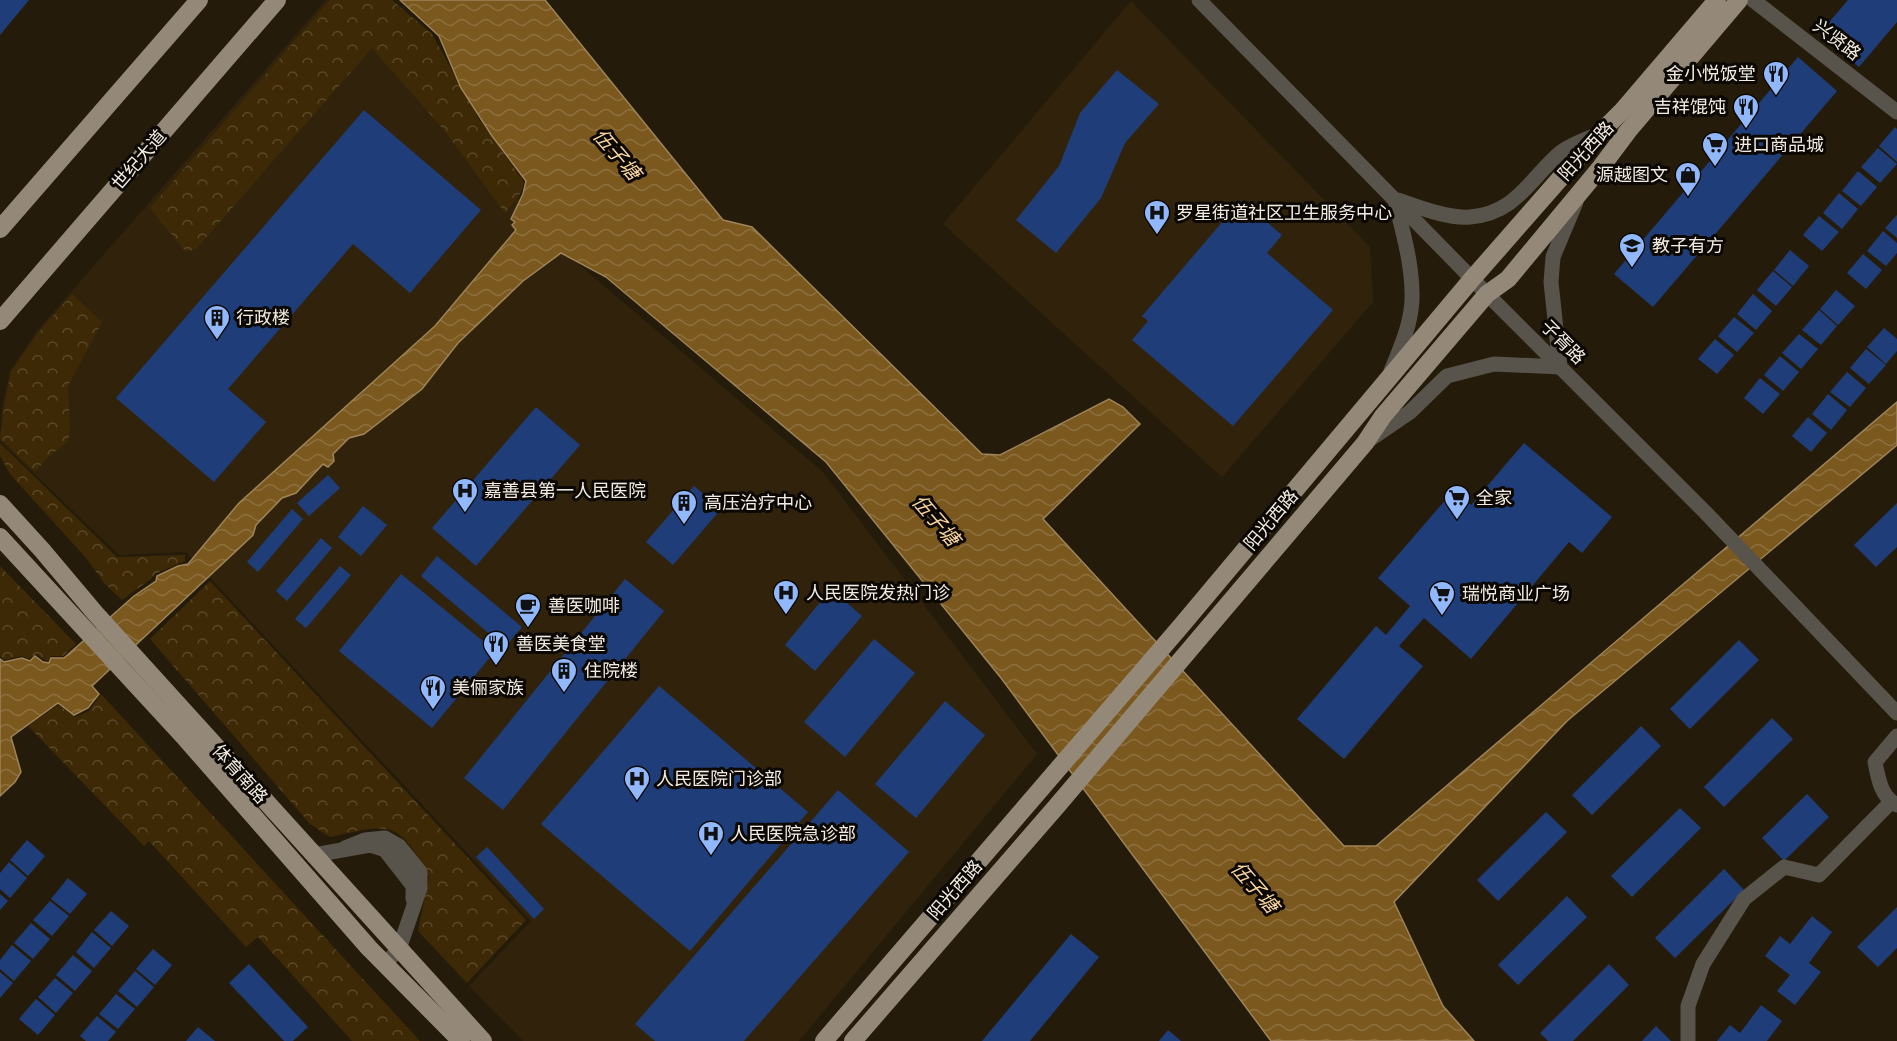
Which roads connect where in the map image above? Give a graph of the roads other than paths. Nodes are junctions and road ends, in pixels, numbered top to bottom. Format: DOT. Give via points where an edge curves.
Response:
graph roads {
  1 [pos="199,0"];
  2 [pos="277,0"];
  3 [pos="1199,0"];
  4 [pos="1717,0"];
  5 [pos="1738,0"];
  6 [pos="1753,0"];
  7 [pos="1897,112"];
  8 [pos="1600,134"];
  9 [pos="1580,192"];
  10 [pos="1395,200"];
  11 [pos="0,229"];
  12 [pos="1472,279"];
  13 [pos="1487,294"];
  14 [pos="0,321"];
  15 [pos="1560,367"];
  16 [pos="1387,381"];
  17 [pos="1365,443"];
  18 [pos="0,492"];
  19 [pos="0,504"];
  20 [pos="20,525"];
  21 [pos="0,537"];
  22 [pos="88,620"];
  23 [pos="135,671"];
  24 [pos="1897,713"];
  25 [pos="1897,736"];
  26 [pos="1894,803"];
  27 [pos="314,855"];
  28 [pos="399,950"];
  29 [pos="385,964"];
  30 [pos="461,1041"];
  31 [pos="483,1041"];
  32 [pos="824,1041"];
  33 [pos="853,1041"];
  34 [pos="1688,1041"];
  1 -- 11 [label="main road"];
  2 -- 14 [label="main road, 世纪大道"];
  3 -- 10 [label="street, 子胥路"];
  4 -- 8 [label="main road, 阳光西路"];
  5 -- 9 [label="main road, 阳光西路"];
  6 -- 7 [label="street, 兴贤路"];
  8 -- 10 [label="street" via="1562,152 1521,195 1496,211 1468,217"];
  8 -- 12 [label="main road, 阳光西路"];
  9 -- 13 [label="main road, 阳光西路" via="1508,279"];
  9 -- 15 [label="street" via="1553,257 1551,282"];
  10 -- 12 [label="street, 子胥路"];
  10 -- 16 [label="street" via="1410,264 1412,302 1405,336"];
  12 -- 13 [label="street, 子胥路"];
  12 -- 16 [label="main road, 阳光西路"];
  13 -- 15 [label="street, 子胥路"];
  13 -- 17 [label="main road, 阳光西路" via="1383,416"];
  15 -- 17 [label="street" via="1494,364 1447,376 1410,412"];
  15 -- 24 [label="street, 子胥路" via="1707,513"];
  16 -- 32 [label="main road, 阳光西路"];
  17 -- 33 [label="main road, 阳光西路"];
  18 -- 20 [label="main road"];
  19 -- 20 [label="main road, 体育南路"];
  20 -- 22 [label="main road, 体育南路"];
  21 -- 22 [label="main road, 体育南路"];
  22 -- 23 [label="main road, 体育南路"];
  23 -- 27 [label="main road, 体育南路"];
  23 -- 29 [label="main road, 体育南路"];
  25 -- 26 [label="street" via="1875,762 1879,784"];
  26 -- 34 [label="street" via="1819,874 1784,867 1744,899 1703,964 1688,1006"];
  27 -- 28 [label="main road, 体育南路"];
  27 -- 28 [label="street" via="370,845 386,850 413,885 413,909"];
  28 -- 29 [label="street"];
  28 -- 31 [label="main road, 体育南路"];
  29 -- 30 [label="main road, 体育南路"];
}
